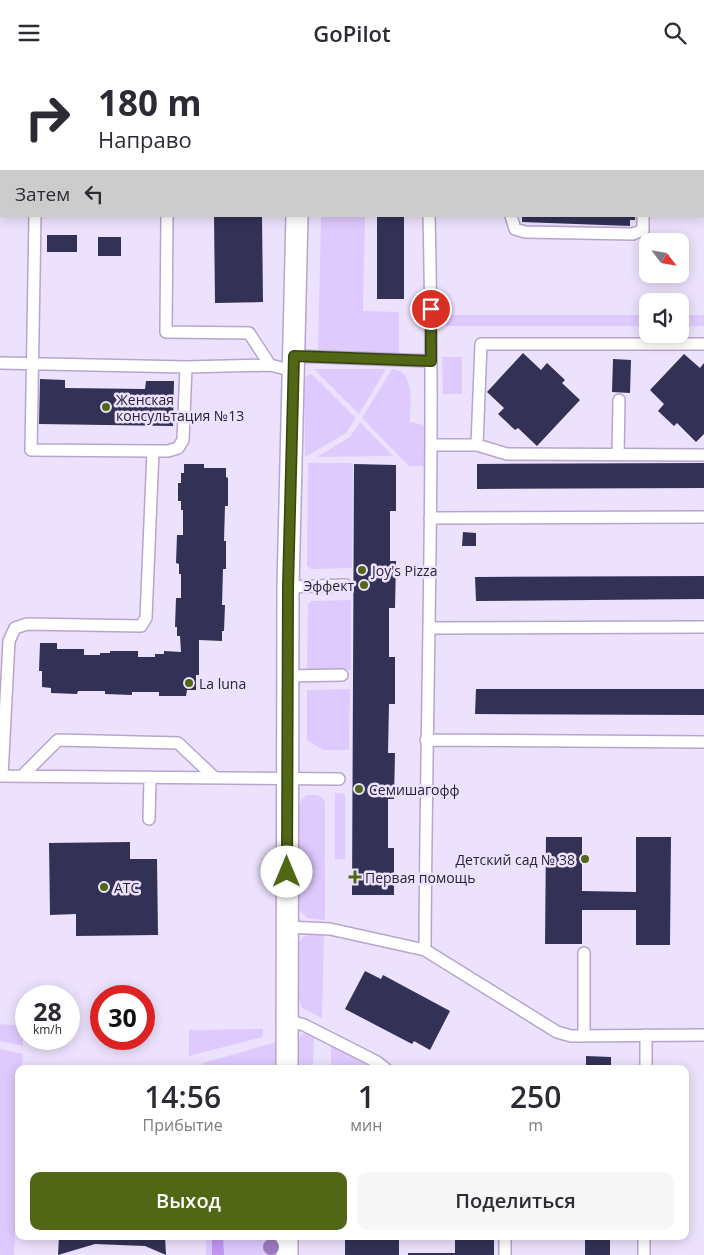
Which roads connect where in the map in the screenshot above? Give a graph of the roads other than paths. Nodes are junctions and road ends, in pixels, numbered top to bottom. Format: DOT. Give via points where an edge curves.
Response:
graph roads {
  1 [pos="36,217"];
  2 [pos="167,217"];
  3 [pos="297,217"];
  4 [pos="429,217"];
  5 [pos="511,217"];
  6 [pos="643,217"];
  7 [pos="704,344"];
  8 [pos="431,361"];
  9 [pos="0,363"];
  10 [pos="34,364"];
  11 [pos="294,364"];
  12 [pos="270,365"];
  13 [pos="186,367"];
  14 [pos="619,400"];
  15 [pos="432,445"];
  16 [pos="477,445"];
  17 [pos="153,451"];
  18 [pos="618,455"];
  19 [pos="704,455"];
  20 [pos="430,517"];
  21 [pos="704,517"];
  22 [pos="346,585"];
  23 [pos="288,587"];
  24 [pos="704,627"];
  25 [pos="429,628"];
  26 [pos="342,675"];
  27 [pos="288,676"];
  28 [pos="426,740"];
  29 [pos="704,742"];
  30 [pos="1,776"];
  31 [pos="22,776"];
  32 [pos="150,778"];
  33 [pos="215,778"];
  34 [pos="288,779"];
  35 [pos="339,779"];
  36 [pos="149,819"];
  37 [pos="287,927"];
  38 [pos="425,950"];
  39 [pos="584,953"];
  40 [pos="287,1020"];
  41 [pos="646,1035"];
  42 [pos="704,1035"];
  43 [pos="584,1036"];
  44 [pos="287,1065"];
  45 [pos="381,1065"];
  46 [pos="646,1065"];
  47 [pos="287,1240"];
  48 [pos="505,1240"];
  49 [pos="644,1240"];
  50 [pos="287,1255"];
  51 [pos="505,1255"];
  52 [pos="644,1255"];
  1 -- 10 [label="lane"];
  2 -- 12 [label="lane" via="166,332 249,333"];
  3 -- 11 [label="street"];
  4 -- 8 [label="lane"];
  5 -- 6 [label="lane" via="515,229 525,232 633,234 643,231"];
  7 -- 16 [label="lane" via="481,344"];
  8 -- 11 [label="lane"];
  8 -- 15 [label="lane"];
  9 -- 10 [label="lane"];
  10 -- 13 [label="lane"];
  10 -- 17 [label="lane" via="31,450"];
  11 -- 12 [label="lane"];
  11 -- 23 [label="street"];
  12 -- 13 [label="lane"];
  13 -- 17 [label="lane" via="183,440 178,448"];
  14 -- 18 [label="lane"];
  15 -- 16 [label="lane"];
  15 -- 20 [label="lane"];
  16 -- 18 [label="lane" via="506,454"];
  17 -- 30 [label="lane" via="146,618 141,626 27,624 15,628 9,641"];
  18 -- 19 [label="lane"];
  20 -- 21 [label="lane"];
  20 -- 25 [label="lane"];
  22 -- 23 [label="lane"];
  23 -- 27 [label="street"];
  24 -- 25 [label="lane"];
  25 -- 28 [label="lane"];
  26 -- 27 [label="lane"];
  27 -- 34 [label="street"];
  28 -- 29 [label="lane"];
  28 -- 38 [label="lane"];
  30 -- 31 [label="lane"];
  31 -- 32 [label="lane"];
  31 -- 33 [label="lane" via="58,739 178,743"];
  32 -- 33 [label="lane"];
  32 -- 36 [label="lane"];
  33 -- 34 [label="lane"];
  34 -- 35 [label="lane"];
  34 -- 37 [label="street"];
  37 -- 38 [label="lane" via="330,929"];
  37 -- 40 [label="street"];
  38 -- 43 [label="lane" via="557,1032"];
  39 -- 43 [label="lane"];
  40 -- 44 [label="street"];
  40 -- 45 [label="lane" via="304,1025"];
  41 -- 42 [label="lane"];
  41 -- 43 [label="lane"];
  41 -- 46 [label="lane"];
  47 -- 50 [label="street"];
  48 -- 51 [label="lane"];
  49 -- 52 [label="lane"];
}
